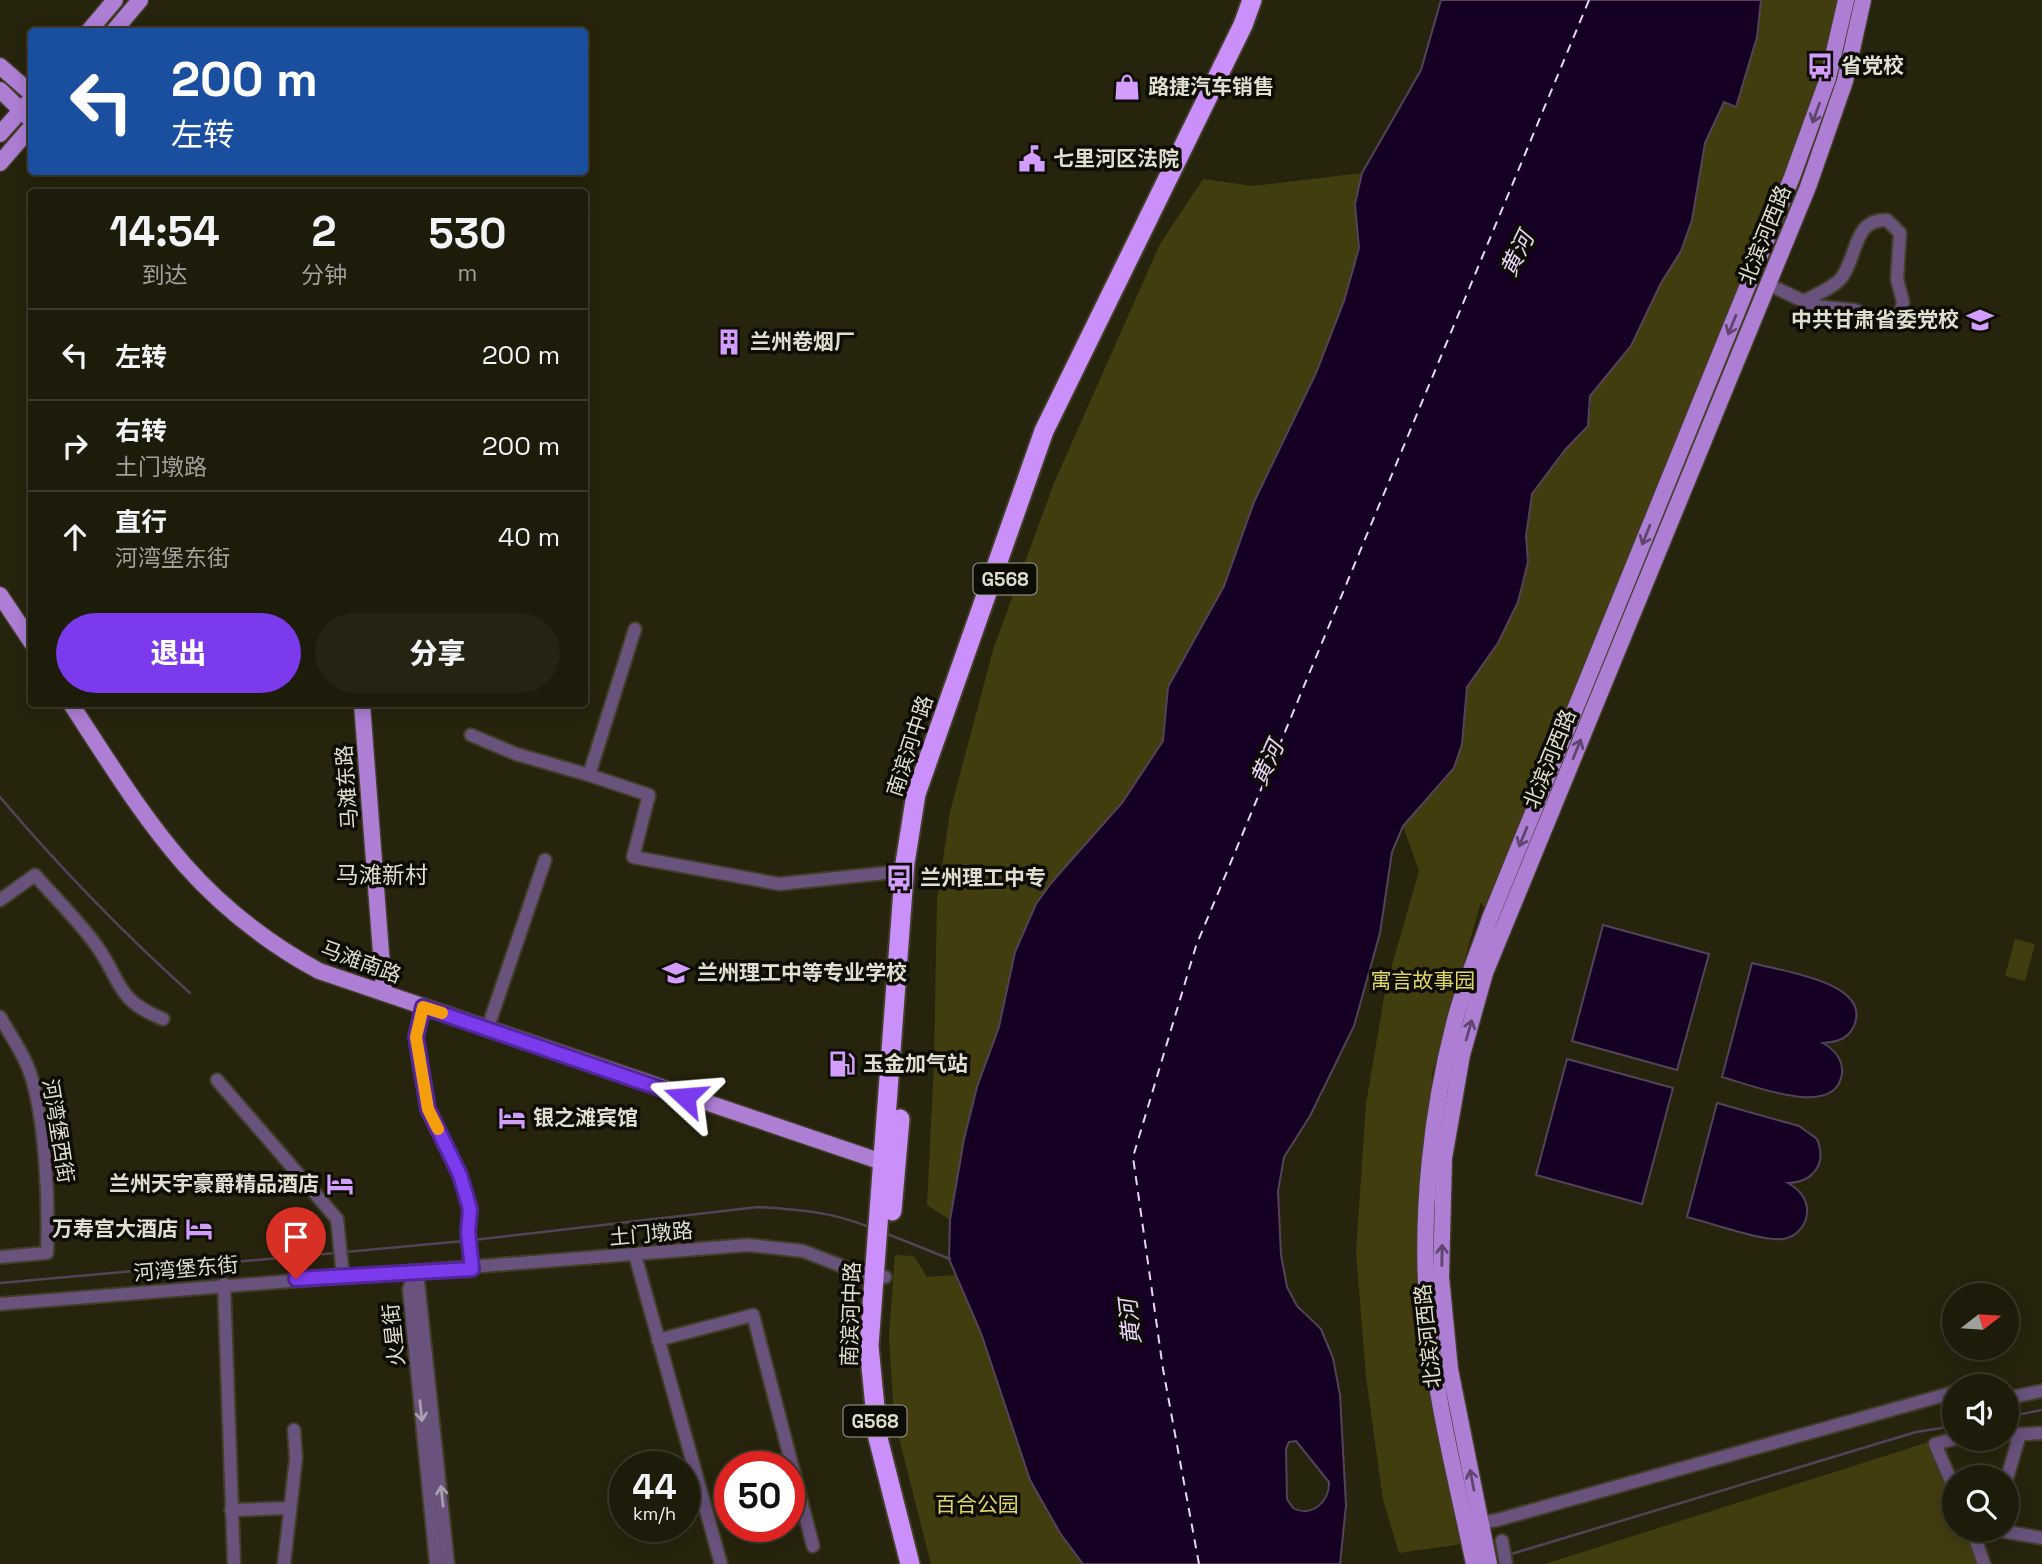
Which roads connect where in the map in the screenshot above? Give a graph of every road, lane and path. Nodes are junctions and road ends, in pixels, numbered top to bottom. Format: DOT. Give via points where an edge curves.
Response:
graph roads {
  1 [pos="115,0"];
  2 [pos="140,0"];
  3 [pos="1252,0"];
  4 [pos="1262,0"];
  5 [pos="1846,0"];
  6 [pos="1863,0"];
  7 [pos="91,28"];
  8 [pos="116,28"];
  9 [pos="0,66"];
  10 [pos="0,90"];
  11 [pos="28,92"];
  12 [pos="26,115"];
  13 [pos="28,131"];
  14 [pos="0,134"];
  15 [pos="0,163"];
  16 [pos="1778,289"];
  17 [pos="1804,301"];
  18 [pos="0,595"];
  19 [pos="635,629"];
  20 [pos="28,637"];
  21 [pos="73,707"];
  22 [pos="362,707"];
  23 [pos="471,736"];
  24 [pos="589,775"];
  25 [pos="545,860"];
  26 [pos="904,872"];
  27 [pos="0,900"];
  28 [pos="384,992"];
  29 [pos="423,1007"];
  30 [pos="0,1017"];
  31 [pos="163,1018"];
  32 [pos="488,1027"];
  33 [pos="217,1080"];
  34 [pos="890,1165"];
  35 [pos="635,1255"];
  36 [pos="0,1258"];
  37 [pos="472,1269"];
  38 [pos="416,1271"];
  39 [pos="344,1276"];
  40 [pos="880,1276"];
  41 [pos="224,1284"];
  42 [pos="0,1304"];
  43 [pos="658,1340"];
  44 [pos="2042,1391"];
  45 [pos="1942,1396"];
  46 [pos="2019,1396"];
  47 [pos="294,1430"];
  48 [pos="2042,1433"];
  49 [pos="2019,1434"];
  50 [pos="1942,1442"];
  51 [pos="1944,1465"];
  52 [pos="289,1508"];
  53 [pos="231,1510"];
  54 [pos="1473,1524"];
  55 [pos="2019,1534"];
  56 [pos="2042,1538"];
  57 [pos="1502,1541"];
  58 [pos="1976,1542"];
  59 [pos="813,1546"];
  60 [pos="1477,1554"];
  61 [pos="234,1564"];
  62 [pos="284,1564"];
  63 [pos="436,1564"];
  64 [pos="448,1564"];
  65 [pos="721,1564"];
  66 [pos="910,1564"];
  67 [pos="923,1564"];
  68 [pos="1489,1564"];
  69 [pos="1506,1564"];
  70 [pos="1984,1564"];
  1 -- 7 [label="main road"];
  2 -- 8 [label="main road"];
  3 -- 26 [label="highway, 南滨河中路 / G568" via="1044,431 916,794"];
  4 -- 34 [label="highway, 南滨河中路 / G568" via="1055,436 928,798 917,864"];
  5 -- 54 [label="main road, 北滨河西路, one-way" via="1828,78 1793,177 1490,918 1454,1022 1437,1100 1426,1221 1427,1303 1439,1392"];
  54 -- 6 [label="main road, 北滨河西路, one-way" via="1441,1277 1444,1158 1462,1055 1485,973 1811,178 1845,81"];
  9 -- 11 [label="main road"];
  10 -- 12 [label="main road"];
  12 -- 14 [label="main road"];
  13 -- 15 [label="main road"];
  16 -- 17 [label="street"];
  17 -- 17 [label="street" via="1854,310 1885,323 1899,320 1903,302 1897,278 1900,233 1887,220 1863,228 1842,278"];
  18 -- 20 [label="main road"];
  19 -- 24 [label="street"];
  21 -- 28 [label="main road, 马滩南路" via="147,821 208,892 273,946 319,971"];
  22 -- 28 [label="main road, 马滩东路"];
  23 -- 24 [label="street"];
  24 -- 26 [label="street" via="649,795 633,857 779,884"];
  25 -- 32 [label="street"];
  26 -- 34 [label="highway, 南滨河中路 / G568"];
  27 -- 31 [label="street" via="36,875 97,946 120,991 143,1011"];
  28 -- 29 [label="main road, 马滩南路"];
  29 -- 32 [label="main road, 马滩南路"];
  29 -- 37 [label="street" via="416,1037 428,1109 460,1175 470,1209"];
  30 -- 36 [label="street, 河湾堡西街" via="27,1065 36,1098 49,1203 47,1253"];
  32 -- 34 [label="main road, 马滩南路"];
  33 -- 39 [label="street" via="337,1220"];
  34 -- 40 [label="highway, 南滨河中路 / G568"];
  35 -- 37 [label="street, 土门墩路"];
  35 -- 40 [label="street, 土门墩路" via="748,1245 803,1251"];
  35 -- 43 [label="street"];
  37 -- 38 [label="street, 土门墩路"];
  38 -- 39 [label="street, 河湾堡东街"];
  38 -- 63 [label="street, 火星街, one-way" via="409,1289"];
  64 -- 38 [label="street, 火星街, one-way"];
  39 -- 41 [label="street, 河湾堡东街"];
  40 -- 66 [label="highway, 南滨河中路 / G568" via="869,1346 871,1388 877,1438"];
  40 -- 67 [label="highway, 南滨河中路 / G568" via="890,1436"];
  41 -- 42 [label="street, 河湾堡东街"];
  41 -- 53 [label="street"];
  43 -- 59 [label="street" via="753,1315"];
  43 -- 65 [label="street"];
  44 -- 46 [label="street"];
  45 -- 54 [label="street"];
  47 -- 52 [label="street" via="296,1458"];
  48 -- 49 [label="street"];
  50 -- 51 [label="street" via="1935,1444"];
  52 -- 53 [label="street"];
  52 -- 62 [label="street"];
  53 -- 61 [label="street"];
  54 -- 60 [label="main road, 北滨河西路"];
  55 -- 56 [label="street"];
  57 -- 69 [label="street"];
  58 -- 70 [label="street"];
  60 -- 68 [label="main road, 北滨河西路"];
}
